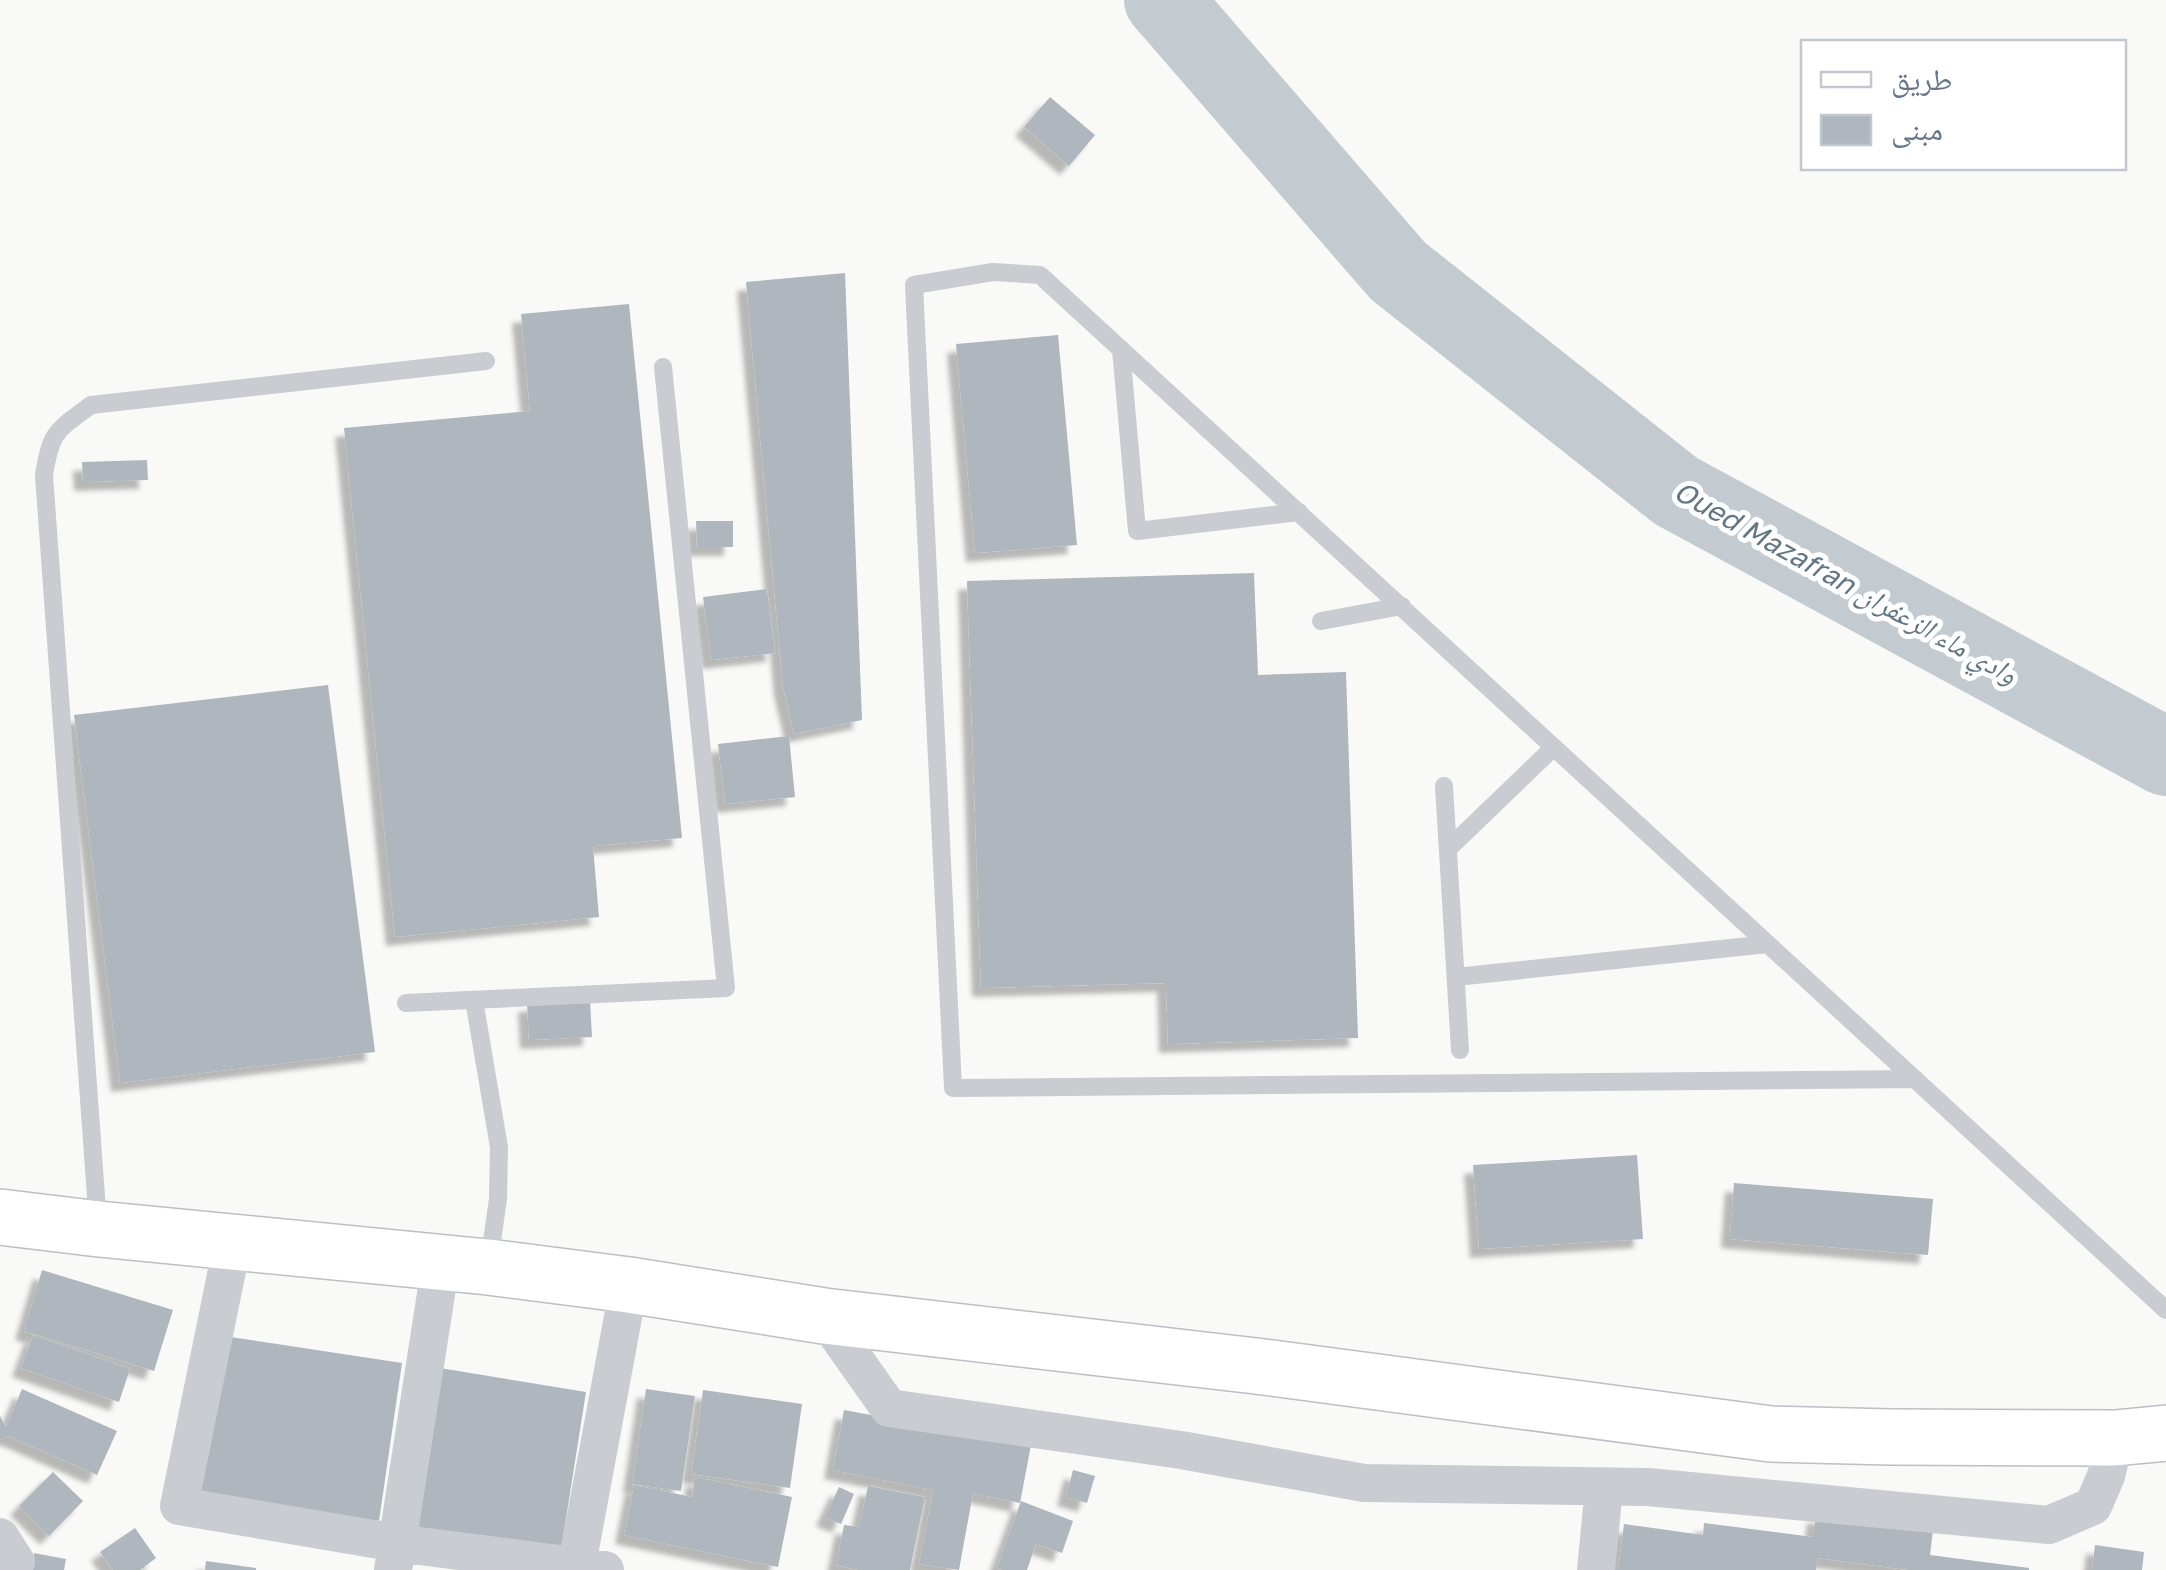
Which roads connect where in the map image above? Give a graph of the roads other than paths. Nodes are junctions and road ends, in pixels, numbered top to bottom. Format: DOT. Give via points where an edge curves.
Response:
graph roads {
  1 [pos="1121,350"];
  2 [pos="486,361"];
  3 [pos="663,367"];
  4 [pos="1299,512"];
  5 [pos="1402,606"];
  6 [pos="1321,621"];
  7 [pos="1554,747"];
  8 [pos="1444,786"];
  9 [pos="1448,849"];
  10 [pos="1768,944"];
  11 [pos="1456,977"];
  12 [pos="474,1000"];
  13 [pos="406,1003"];
  14 [pos="1460,1050"];
  15 [pos="1915,1079"];
  16 [pos="0,1217"];
  17 [pos="99,1229"];
  18 [pos="233,1241"];
  19 [pos="465,1264"];
  20 [pos="629,1285"];
  21 [pos="2166,1310"];
  22 [pos="824,1316"];
  23 [pos="2141,1436"];
  24 [pos="1604,1488"];
  25 [pos="395,1556"];
  26 [pos="586,1569"];
  27 [pos="1596,1570"];
  1 -- 4 [label="lane"];
  1 -- 4 [label="lane" via="1137,531"];
  1 -- 15 [label="lane" via="1040,274 993,272 914,286 953,1088"];
  2 -- 17 [label="lane" via="91,405 49,442 44,475"];
  3 -- 12 [label="lane" via="726,988"];
  4 -- 5 [label="lane"];
  5 -- 6 [label="lane"];
  5 -- 7 [label="lane"];
  7 -- 9 [label="lane"];
  7 -- 10 [label="lane"];
  8 -- 9 [label="lane"];
  9 -- 11 [label="lane"];
  10 -- 11 [label="lane"];
  10 -- 15 [label="lane"];
  11 -- 14 [label="lane"];
  12 -- 13 [label="lane"];
  12 -- 19 [label="lane" via="498,1148 498,1200"];
  15 -- 21 [label="lane"];
  16 -- 17 [label="main road"];
  17 -- 18 [label="main road"];
  18 -- 19 [label="main road"];
  18 -- 25 [label="street" via="180,1506"];
  19 -- 20 [label="main road"];
  19 -- 25 [label="street"];
  20 -- 22 [label="main road"];
  20 -- 26 [label="street"];
  22 -- 23 [label="main road" via="1771,1434"];
  22 -- 24 [label="street" via="889,1408 1364,1483"];
  23 -- 24 [label="street" via="2106,1476 2092,1506 2049,1525"];
  24 -- 27 [label="street"];
  25 -- 26 [label="street"];
}
